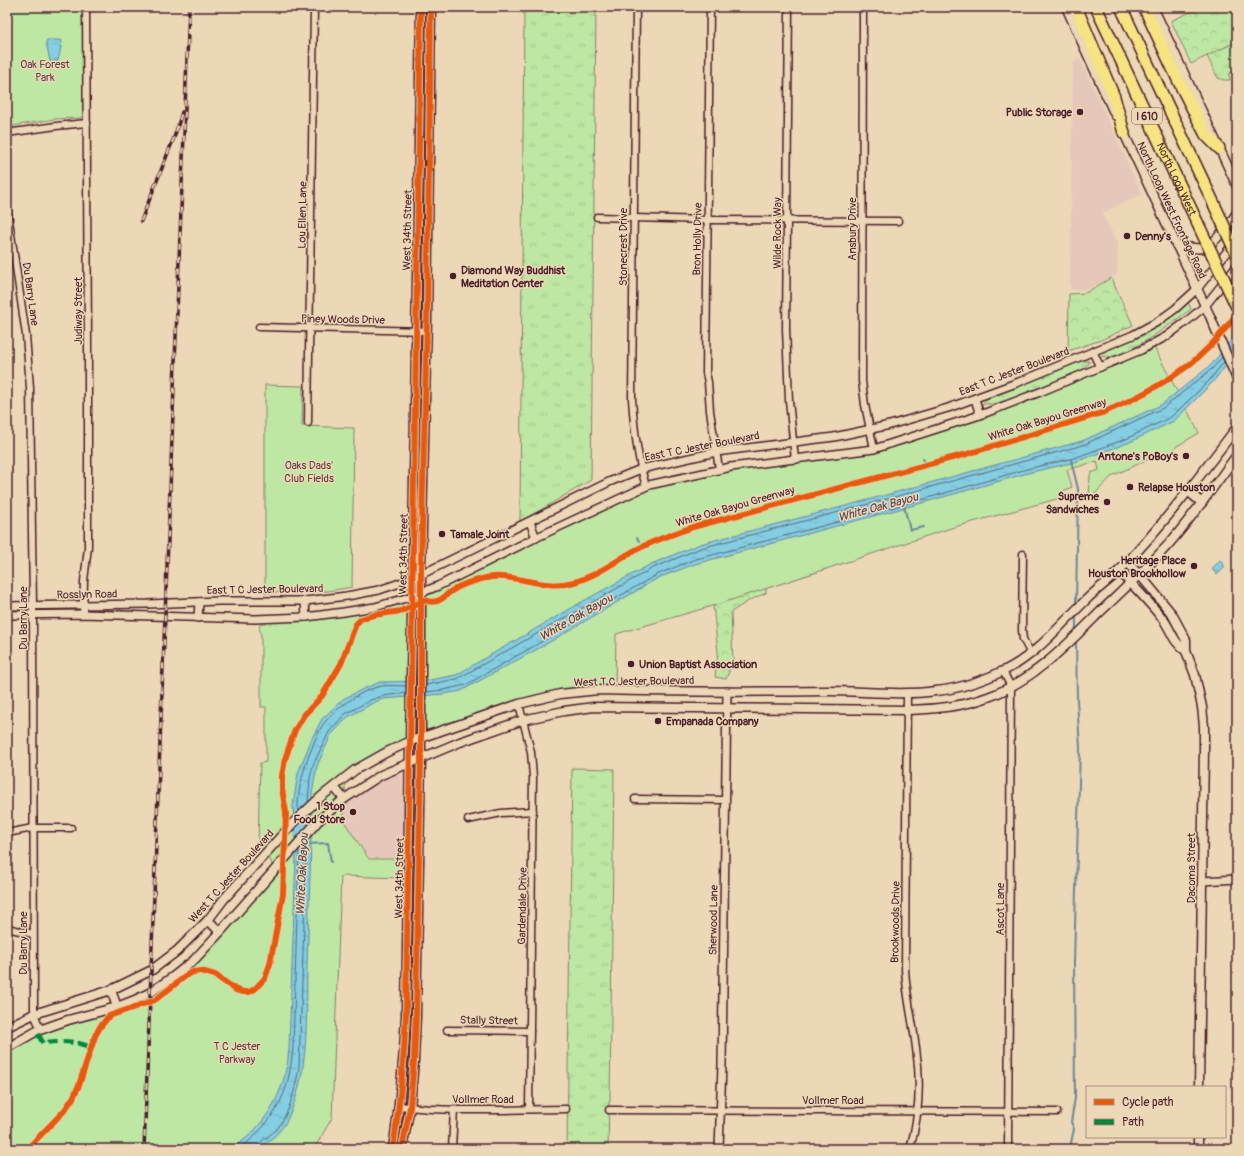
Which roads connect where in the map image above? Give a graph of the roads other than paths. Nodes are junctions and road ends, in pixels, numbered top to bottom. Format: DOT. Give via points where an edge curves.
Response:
graph roads {
  1 [pos="86,7"];
  2 [pos="314,7"];
  3 [pos="421,7"];
  4 [pos="431,7"];
  5 [pos="636,7"];
  6 [pos="710,7"];
  7 [pos="789,7"];
  8 [pos="863,7"];
  9 [pos="1066,7"];
  10 [pos="1076,7"];
  11 [pos="1096,7"];
  12 [pos="1121,7"];
  13 [pos="1144,7"];
  14 [pos="1153,7"];
  15 [pos="87,123"];
  16 [pos="7,133"];
  17 [pos="1124,133"];
  18 [pos="1219,148"];
  19 [pos="419,174"];
  20 [pos="429,174"];
  21 [pos="1237,186"];
  22 [pos="7,207"];
  23 [pos="1237,213"];
  24 [pos="597,217"];
  25 [pos="633,218"];
  26 [pos="708,220"];
  27 [pos="787,220"];
  28 [pos="863,221"];
  29 [pos="898,221"];
  30 [pos="1237,239"];
  31 [pos="1176,245"];
  32 [pos="417,250"];
  33 [pos="428,251"];
  34 [pos="1237,255"];
  35 [pos="1237,266"];
  36 [pos="1197,289"];
  37 [pos="1205,306"];
  38 [pos="1237,307"];
  39 [pos="259,327"];
  40 [pos="310,329"];
  41 [pos="415,331"];
  42 [pos="427,331"];
  43 [pos="1093,352"];
  44 [pos="1100,367"];
  45 [pos="1237,379"];
  46 [pos="975,399"];
  47 [pos="980,415"];
  48 [pos="308,423"];
  49 [pos="1237,427"];
  50 [pos="870,430"];
  51 [pos="793,443"];
  52 [pos="874,449"];
  53 [pos="716,452"];
  54 [pos="1237,455"];
  55 [pos="795,460"];
  56 [pos="641,469"];
  57 [pos="719,469"];
  58 [pos="414,473"];
  59 [pos="423,473"];
  60 [pos="646,486"];
  61 [pos="1188,492"];
  62 [pos="1202,502"];
  63 [pos="530,522"];
  64 [pos="536,538"];
  65 [pos="1023,554"];
  66 [pos="1127,562"];
  67 [pos="1119,571"];
  68 [pos="421,573"];
  69 [pos="1138,574"];
  70 [pos="412,579"];
  71 [pos="1130,582"];
  72 [pos="422,593"];
  73 [pos="413,596"];
  74 [pos="305,601"];
  75 [pos="199,602"];
  76 [pos="166,603"];
  77 [pos="33,605"];
  78 [pos="83,605"];
  79 [pos="7,606"];
  80 [pos="83,614"];
  81 [pos="7,615"];
  82 [pos="33,615"];
  83 [pos="306,617"];
  84 [pos="198,618"];
  85 [pos="1186,651"];
  86 [pos="1030,654"];
  87 [pos="417,664"];
  88 [pos="1003,671"];
  89 [pos="1011,687"];
  90 [pos="727,692"];
  91 [pos="907,693"];
  92 [pos="519,704"];
  93 [pos="726,709"];
  94 [pos="907,710"];
  95 [pos="523,720"];
  96 [pos="420,738"];
  97 [pos="411,741"];
  98 [pos="421,758"];
  99 [pos="410,762"];
  100 [pos="334,786"];
  101 [pos="344,799"];
  102 [pos="635,799"];
  103 [pos="725,800"];
  104 [pos="533,811"];
  105 [pos="468,820"];
  106 [pos="33,828"];
  107 [pos="72,828"];
  108 [pos="7,833"];
  109 [pos="1237,879"];
  110 [pos="1202,881"];
  111 [pos="208,920"];
  112 [pos="7,928"];
  113 [pos="220,932"];
  114 [pos="33,934"];
  115 [pos="111,990"];
  116 [pos="117,1007"];
  117 [pos="34,1014"];
  118 [pos="7,1027"];
  119 [pos="41,1030"];
  120 [pos="447,1030"];
  121 [pos="530,1031"];
  122 [pos="7,1048"];
  123 [pos="1199,1086"];
  124 [pos="400,1106"];
  125 [pos="410,1107"];
  126 [pos="454,1109"];
  127 [pos="529,1109"];
  128 [pos="566,1109"];
  129 [pos="609,1110"];
  130 [pos="720,1110"];
  131 [pos="918,1111"];
  132 [pos="1009,1112"];
  133 [pos="1057,1112"];
  134 [pos="1198,1138"];
  135 [pos="393,1149"];
  136 [pos="402,1149"];
  137 [pos="452,1149"];
  138 [pos="719,1149"];
  139 [pos="910,1149"];
  140 [pos="1008,1149"];
  141 [pos="1198,1149"];
  1 -- 15 [label="street, Judiway Street"];
  2 -- 40 [label="street, Lou Ellen Lane"];
  3 -- 19 [label="main road, West 34th Street"];
  4 -- 20 [label="main road, West 34th Street"];
  5 -- 25 [label="street, Stonecrest Drive"];
  6 -- 26 [label="street, Bron Holly Drive"];
  7 -- 27 [label="street, Wilde Rock Way"];
  8 -- 28 [label="street, Ansbury Drive"];
  9 -- 17 [label="main road, North Loop West Frontage Road"];
  10 -- 17 [label="highway" via="1114,97"];
  11 -- 38 [label="highway, North Loop West / I 610, bridge"];
  12 -- 34 [label="highway, North Loop West / I 610, bridge"];
  13 -- 18 [label="highway" via="1206,135"];
  14 -- 18 [label="main road"];
  15 -- 16 [label="street"];
  15 -- 78 [label="street, Judiway Street" via="88,546"];
  17 -- 31 [label="main road, North Loop West Frontage Road"];
  18 -- 21 [label="main road"];
  19 -- 20 [label="main road"];
  19 -- 32 [label="main road, West 34th Street"];
  20 -- 33 [label="main road, West 34th Street"];
  22 -- 77 [label="street, Du Barry Lane" via="26,335 30,388"];
  23 -- 31 [label="main road" via="1213,244 1206,248"];
  24 -- 25 [label="street"];
  25 -- 26 [label="street"];
  25 -- 56 [label="street, Stonecrest Drive" via="632,399 634,431"];
  26 -- 27 [label="street"];
  26 -- 53 [label="street, Bron Holly Drive" via="706,373"];
  27 -- 28 [label="street"];
  27 -- 51 [label="street, Wilde Rock Way" via="786,329"];
  28 -- 29 [label="street"];
  28 -- 50 [label="street, Ansbury Drive" via="862,381"];
  30 -- 36 [label="street, East T C Jester Boulevard"];
  31 -- 36 [label="main road, North Loop West Frontage Road"];
  32 -- 33 [label="main road"];
  32 -- 41 [label="main road, West 34th Street"];
  33 -- 42 [label="main road, West 34th Street"];
  35 -- 37 [label="street"];
  36 -- 37 [label="main road, North Loop West Frontage Road"];
  36 -- 43 [label="street, East T C Jester Boulevard" via="1157,322"];
  37 -- 44 [label="street" via="1159,341"];
  37 -- 45 [label="main road, North Loop West Frontage Road"];
  39 -- 40 [label="street, Piney Woods Drive"];
  40 -- 41 [label="street, Piney Woods Drive"];
  40 -- 48 [label="street, Lou Ellen Lane"];
  41 -- 42 [label="street, Piney Woods Drive"];
  41 -- 58 [label="main road, West 34th Street"];
  42 -- 59 [label="main road, West 34th Street"];
  43 -- 44 [label="street"];
  43 -- 46 [label="street, East T C Jester Boulevard"];
  44 -- 47 [label="street"];
  46 -- 47 [label="street"];
  46 -- 50 [label="street, East T C Jester Boulevard"];
  47 -- 52 [label="street"];
  49 -- 61 [label="main road, West T C Jester Boulevard"];
  50 -- 51 [label="street, East T C Jester Boulevard"];
  50 -- 52 [label="street, Ansbury Drive"];
  51 -- 53 [label="street, East T C Jester Boulevard"];
  51 -- 55 [label="street, Wilde Rock Way"];
  52 -- 55 [label="street"];
  53 -- 56 [label="street, East T C Jester Boulevard"];
  53 -- 57 [label="street, Bron Holly Drive"];
  54 -- 62 [label="main road"];
  55 -- 57 [label="street"];
  56 -- 60 [label="street, Stonecrest Drive"];
  56 -- 63 [label="street, East T C Jester Boulevard" via="609,482"];
  57 -- 60 [label="street"];
  58 -- 59 [label="main road"];
  58 -- 70 [label="main road, West 34th Street"];
  59 -- 68 [label="main road, West 34th Street"];
  60 -- 64 [label="street"];
  61 -- 62 [label="main road"];
  61 -- 66 [label="main road, West T C Jester Boulevard"];
  62 -- 69 [label="main road" via="1166,547"];
  63 -- 64 [label="street"];
  63 -- 68 [label="street, East T C Jester Boulevard"];
  64 -- 72 [label="street"];
  65 -- 86 [label="street" via="1022,630"];
  66 -- 67 [label="main road, West T C Jester Boulevard"];
  66 -- 69 [label="main road, Dacoma Street"];
  67 -- 71 [label="main road, Dacoma Street"];
  67 -- 86 [label="main road, West T C Jester Boulevard"];
  68 -- 70 [label="street, East T C Jester Boulevard"];
  68 -- 72 [label="main road, West 34th Street"];
  69 -- 71 [label="main road"];
  69 -- 85 [label="main road, Dacoma Street" via="1172,614 1186,640"];
  70 -- 73 [label="main road, West 34th Street"];
  70 -- 74 [label="street, East T C Jester Boulevard" via="379,590"];
  71 -- 85 [label="main road, Dacoma Street" via="1164,620 1178,645"];
  71 -- 89 [label="main road" via="1045,665"];
  72 -- 73 [label="street"];
  72 -- 87 [label="main road, West 34th Street"];
  73 -- 83 [label="street" via="375,607"];
  73 -- 87 [label="main road, West 34th Street"];
  74 -- 75 [label="street, East T C Jester Boulevard"];
  74 -- 83 [label="street"];
  75 -- 76 [label="street, East T C Jester Boulevard"];
  75 -- 84 [label="street"];
  76 -- 78 [label="street, Rosslyn Road"];
  77 -- 78 [label="street, Rosslyn Road"];
  77 -- 79 [label="street, Rosslyn Road"];
  77 -- 82 [label="street, Du Barry Lane"];
  78 -- 80 [label="street, Judiway Street"];
  80 -- 82 [label="street, Rosslyn Road"];
  80 -- 84 [label="street, Rosslyn Road"];
  81 -- 82 [label="street, Rosslyn Road"];
  82 -- 106 [label="street, Du Barry Lane"];
  83 -- 84 [label="street"];
  85 -- 110 [label="main road, Dacoma Street" via="1197,683 1204,726"];
  86 -- 88 [label="main road, West T C Jester Boulevard"];
  87 -- 96 [label="main road, West 34th Street"];
  87 -- 97 [label="main road, West 34th Street"];
  88 -- 89 [label="street, Ascot Lane"];
  88 -- 91 [label="main road, West T C Jester Boulevard" via="974,682 937,691"];
  89 -- 94 [label="main road" via="964,704 937,709"];
  89 -- 132 [label="street, Ascot Lane"];
  90 -- 91 [label="main road, West T C Jester Boulevard"];
  90 -- 92 [label="main road, West T C Jester Boulevard" via="598,690 560,694"];
  90 -- 93 [label="street, Sherwood Lane"];
  91 -- 94 [label="street, Brookwoods Drive"];
  92 -- 95 [label="street, Gardendale Drive"];
  92 -- 96 [label="main road, West T C Jester Boulevard"];
  93 -- 94 [label="main road"];
  93 -- 95 [label="main road" via="594,707 564,710"];
  93 -- 103 [label="street, Sherwood Lane"];
  94 -- 131 [label="street, Brookwoods Drive" via="904,968 917,1048"];
  95 -- 98 [label="main road"];
  95 -- 104 [label="street, Gardendale Drive" via="531,752"];
  96 -- 97 [label="main road, West T C Jester Boulevard"];
  96 -- 98 [label="main road, West 34th Street"];
  97 -- 99 [label="main road, West 34th Street"];
  97 -- 100 [label="main road, West T C Jester Boulevard" via="355,770"];
  98 -- 99 [label="main road"];
  98 -- 125 [label="main road, West 34th Street" via="416,1015"];
  99 -- 101 [label="main road" via="380,775"];
  99 -- 124 [label="main road, West 34th Street" via="406,1015"];
  100 -- 101 [label="main road"];
  100 -- 111 [label="main road, West T C Jester Boulevard" via="294,822"];
  101 -- 113 [label="main road" via="318,821"];
  102 -- 103 [label="street"];
  103 -- 130 [label="street, Sherwood Lane"];
  104 -- 105 [label="street" via="500,813"];
  104 -- 121 [label="street, Gardendale Drive"];
  106 -- 107 [label="street"];
  106 -- 108 [label="street"];
  106 -- 114 [label="street, Du Barry Lane"];
  109 -- 110 [label="street"];
  110 -- 123 [label="main road, Dacoma Street"];
  111 -- 113 [label="main road"];
  111 -- 115 [label="main road, West T C Jester Boulevard" via="178,951 152,970"];
  112 -- 114 [label="street"];
  113 -- 116 [label="main road" via="194,960 174,976 151,992"];
  114 -- 117 [label="street, Du Barry Lane"];
  115 -- 116 [label="main road"];
  115 -- 117 [label="main road, West T C Jester Boulevard"];
  116 -- 119 [label="main road"];
  117 -- 118 [label="main road, West T C Jester Boulevard"];
  117 -- 119 [label="street, Du Barry Lane"];
  119 -- 122 [label="main road"];
  120 -- 121 [label="street, Stally Street"];
  121 -- 127 [label="street, Gardendale Drive"];
  124 -- 125 [label="street, Vollmer Road"];
  124 -- 135 [label="main road, West 34th Street"];
  125 -- 126 [label="street, Vollmer Road"];
  125 -- 136 [label="main road, West 34th Street"];
  126 -- 127 [label="street, Vollmer Road"];
  126 -- 137 [label="street"];
  127 -- 128 [label="street, Vollmer Road"];
  129 -- 130 [label="street, Vollmer Road"];
  130 -- 131 [label="street, Vollmer Road"];
  130 -- 138 [label="street, Sherwood Lane"];
  131 -- 132 [label="street, Vollmer Road"];
  131 -- 139 [label="street, Brookwoods Drive"];
  132 -- 133 [label="street, Vollmer Road"];
  132 -- 140 [label="street, Ascot Lane"];
  134 -- 141 [label="main road"];
}
